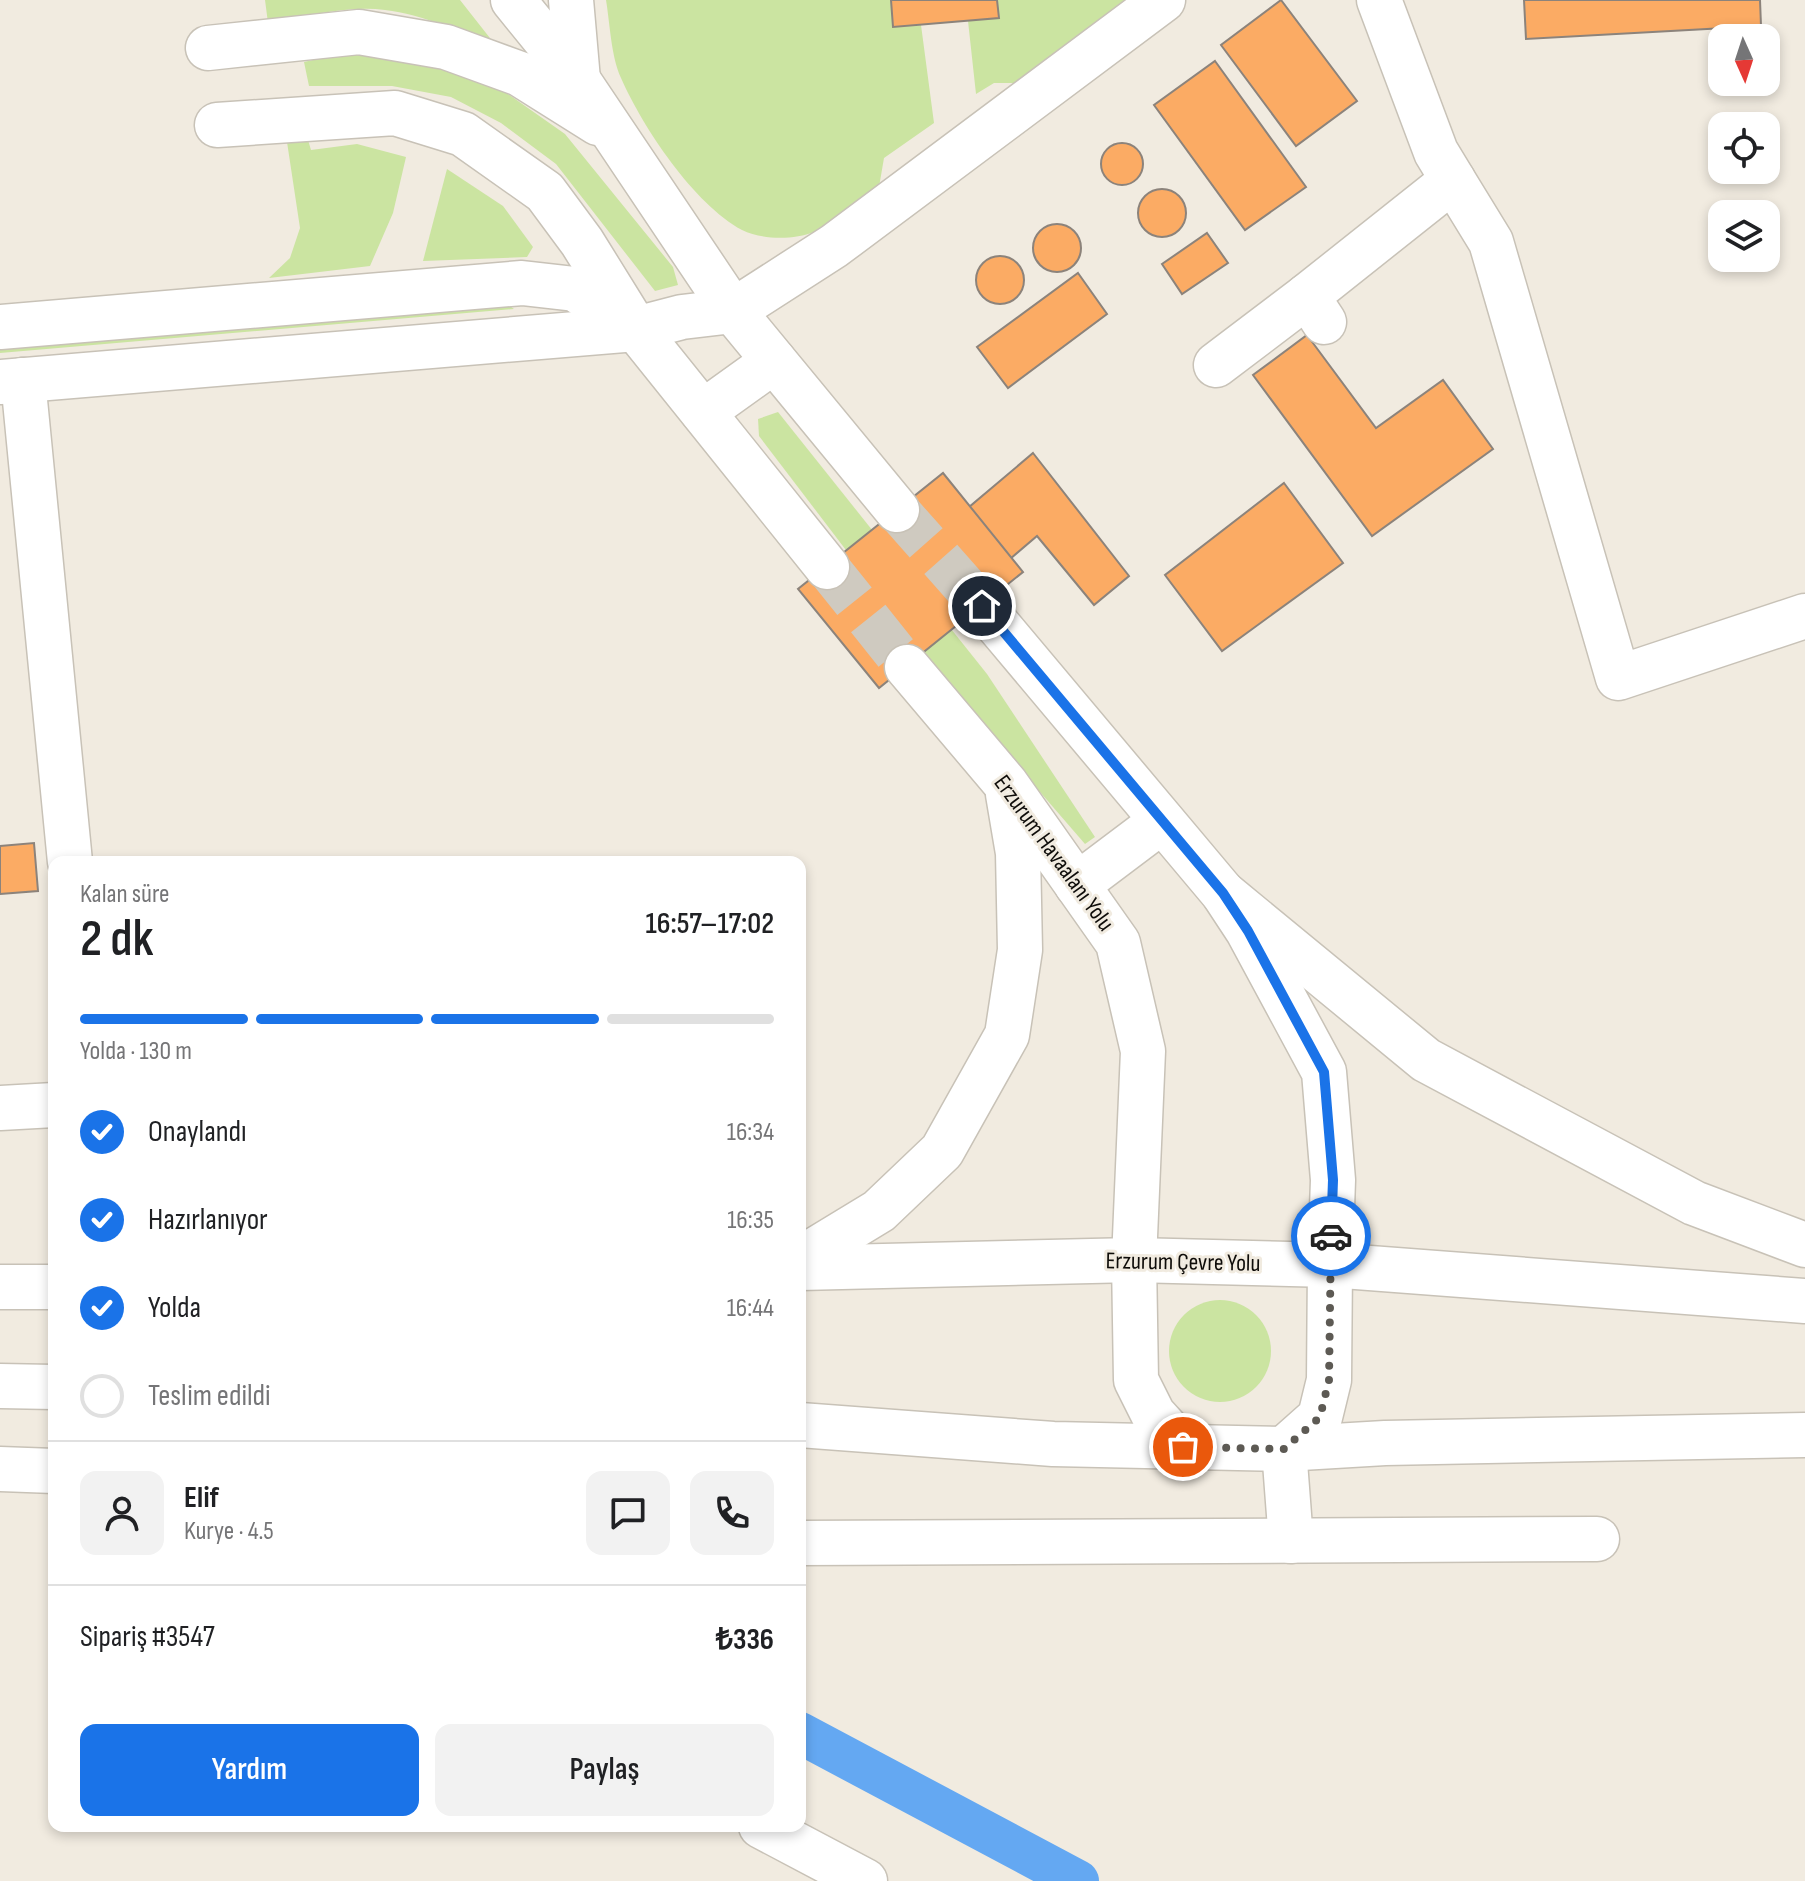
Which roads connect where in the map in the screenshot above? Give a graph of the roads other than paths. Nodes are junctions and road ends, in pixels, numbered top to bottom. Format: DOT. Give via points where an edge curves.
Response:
graph roads {
  1 [pos="513,0"];
  2 [pos="571,0"];
  3 [pos="1163,0"];
  4 [pos="1379,0"];
  5 [pos="208,48"];
  6 [pos="578,80"];
  7 [pos="217,125"];
  8 [pos="613,133"];
  9 [pos="1453,180"];
  10 [pos="733,311"];
  11 [pos="0,327"];
  12 [pos="636,329"];
  13 [pos="774,361"];
  14 [pos="1216,365"];
  15 [pos="12,381"];
  16 [pos="703,412"];
  17 [pos="897,510"];
  18 [pos="827,567"];
  19 [pos="982,606"];
  20 [pos="1805,616"];
  21 [pos="907,667"];
  22 [pos="1006,784"];
  23 [pos="1162,821"];
  24 [pos="69,856"];
  25 [pos="1077,885"];
  26 [pos="1223,893"];
  27 [pos="48,1105"];
  28 [pos="0,1108"];
  29 [pos="1805,1245"];
  30 [pos="806,1255"];
  31 [pos="1134,1260"];
  32 [pos="1330,1265"];
  33 [pos="806,1268"];
  34 [pos="0,1287"];
  35 [pos="48,1287"];
  36 [pos="1805,1301"];
  37 [pos="0,1386"];
  38 [pos="48,1387"];
  39 [pos="806,1425"];
  40 [pos="1805,1435"];
  41 [pos="1183,1447"];
  42 [pos="1284,1449"];
  43 [pos="0,1469"];
  44 [pos="48,1471"];
  45 [pos="1597,1539"];
  46 [pos="1291,1541"];
  47 [pos="806,1543"];
  48 [pos="772,1832"];
  49 [pos="865,1881"];
  1 -- 6 [label="main road"];
  2 -- 6 [label="main road"];
  3 -- 10 [label="main road" via="834,246"];
  4 -- 9 [label="main road" via="1436,152"];
  5 -- 8 [label="main road" via="359,32 446,47 520,74"];
  6 -- 8 [label="main road"];
  7 -- 12 [label="main road" via="395,113 463,134 545,192"];
  8 -- 10 [label="main road"];
  9 -- 14 [label="main road" via="1316,309"];
  9 -- 20 [label="main road" via="1491,242 1618,678"];
  10 -- 12 [label="main road"];
  10 -- 13 [label="main road"];
  11 -- 12 [label="main road" via="522,283 575,289"];
  12 -- 15 [label="main road"];
  12 -- 16 [label="main road"];
  13 -- 16 [label="main road"];
  13 -- 17 [label="main road"];
  15 -- 24 [label="main road"];
  16 -- 18 [label="main road"];
  19 -- 23 [label="main road"];
  21 -- 22 [label="main road, Erzurum Havaalanı Yolu"];
  22 -- 25 [label="main road, Erzurum Havaalanı Yolu"];
  22 -- 30 [label="main road" via="1018,853 1020,950 1007,1035 942,1151 879,1211"];
  23 -- 25 [label="main road"];
  23 -- 26 [label="main road"];
  25 -- 31 [label="main road, Erzurum Havaalanı Yolu" via="1118,943 1143,1051"];
  26 -- 29 [label="main road" via="1426,1060 1694,1203"];
  26 -- 32 [label="main road" via="1324,1072 1333,1180"];
  27 -- 28 [label="main road"];
  31 -- 32 [label="main road, Erzurum Çevre Yolu"];
  31 -- 33 [label="main road, Erzurum Çevre Yolu"];
  31 -- 41 [label="main road, Erzurum Havaalanı Yolu" via="1136,1380 1153,1414"];
  32 -- 36 [label="main road, Erzurum Çevre Yolu"];
  32 -- 42 [label="main road" via="1329,1380 1320,1417"];
  34 -- 35 [label="main road"];
  37 -- 38 [label="main road"];
  39 -- 41 [label="main road" via="1053,1444"];
  40 -- 42 [label="main road"];
  41 -- 42 [label="main road"];
  42 -- 46 [label="main road"];
  43 -- 44 [label="main road"];
  45 -- 46 [label="main road"];
  46 -- 47 [label="main road"];
  48 -- 49 [label="main road"];
}
